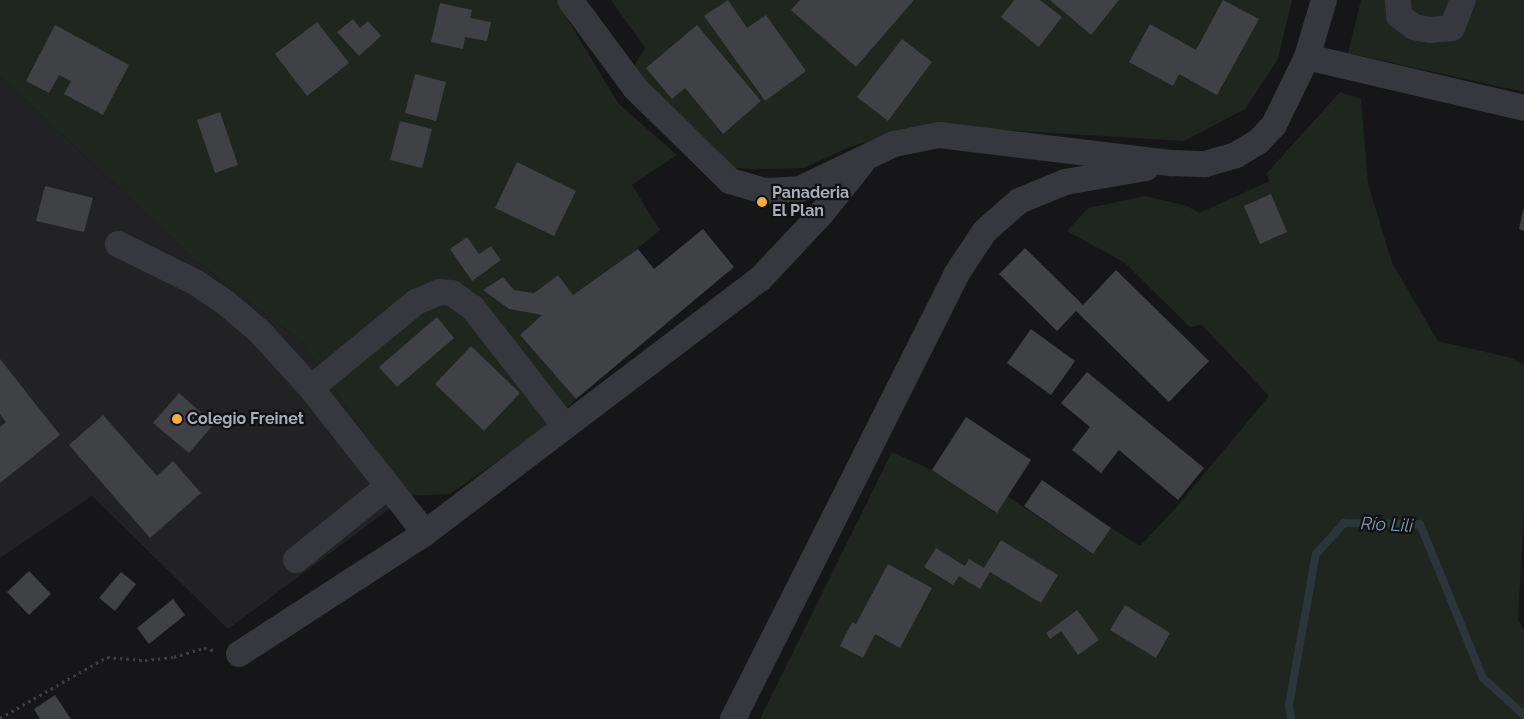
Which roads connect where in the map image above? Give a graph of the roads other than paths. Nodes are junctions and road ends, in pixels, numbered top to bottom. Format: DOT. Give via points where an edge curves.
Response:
graph roads {
  1 [pos="570,0"];
  2 [pos="1324,0"];
  3 [pos="1398,0"];
  4 [pos="1463,0"];
  5 [pos="1307,57"];
  6 [pos="1524,108"];
  7 [pos="865,159"];
  8 [pos="1172,163"];
  9 [pos="118,244"];
  10 [pos="311,388"];
  11 [pos="565,426"];
  12 [pos="388,486"];
  13 [pos="425,532"];
  14 [pos="296,560"];
  15 [pos="239,654"];
  16 [pos="733,719"];
  1 -- 7 [label="street" via="635,88 730,181 766,192 800,189"];
  2 -- 5 [label="street"];
  3 -- 4 [label="street" via="1399,16 1414,27 1430,30 1452,28"];
  5 -- 6 [label="street"];
  5 -- 8 [label="street" via="1274,126 1259,141 1236,155 1205,164"];
  7 -- 8 [label="street" via="894,144 940,135"];
  7 -- 11 [label="street" via="821,214 760,279"];
  8 -- 16 [label="street" via="1064,182 1019,201 985,231 957,273"];
  9 -- 10 [label="street" via="195,282 226,303 259,331"];
  10 -- 11 [label="street" via="416,302 439,292 452,293 473,308"];
  10 -- 12 [label="street"];
  11 -- 13 [label="street"];
  12 -- 13 [label="street"];
  12 -- 14 [label="street"];
  13 -- 15 [label="street"];
}
